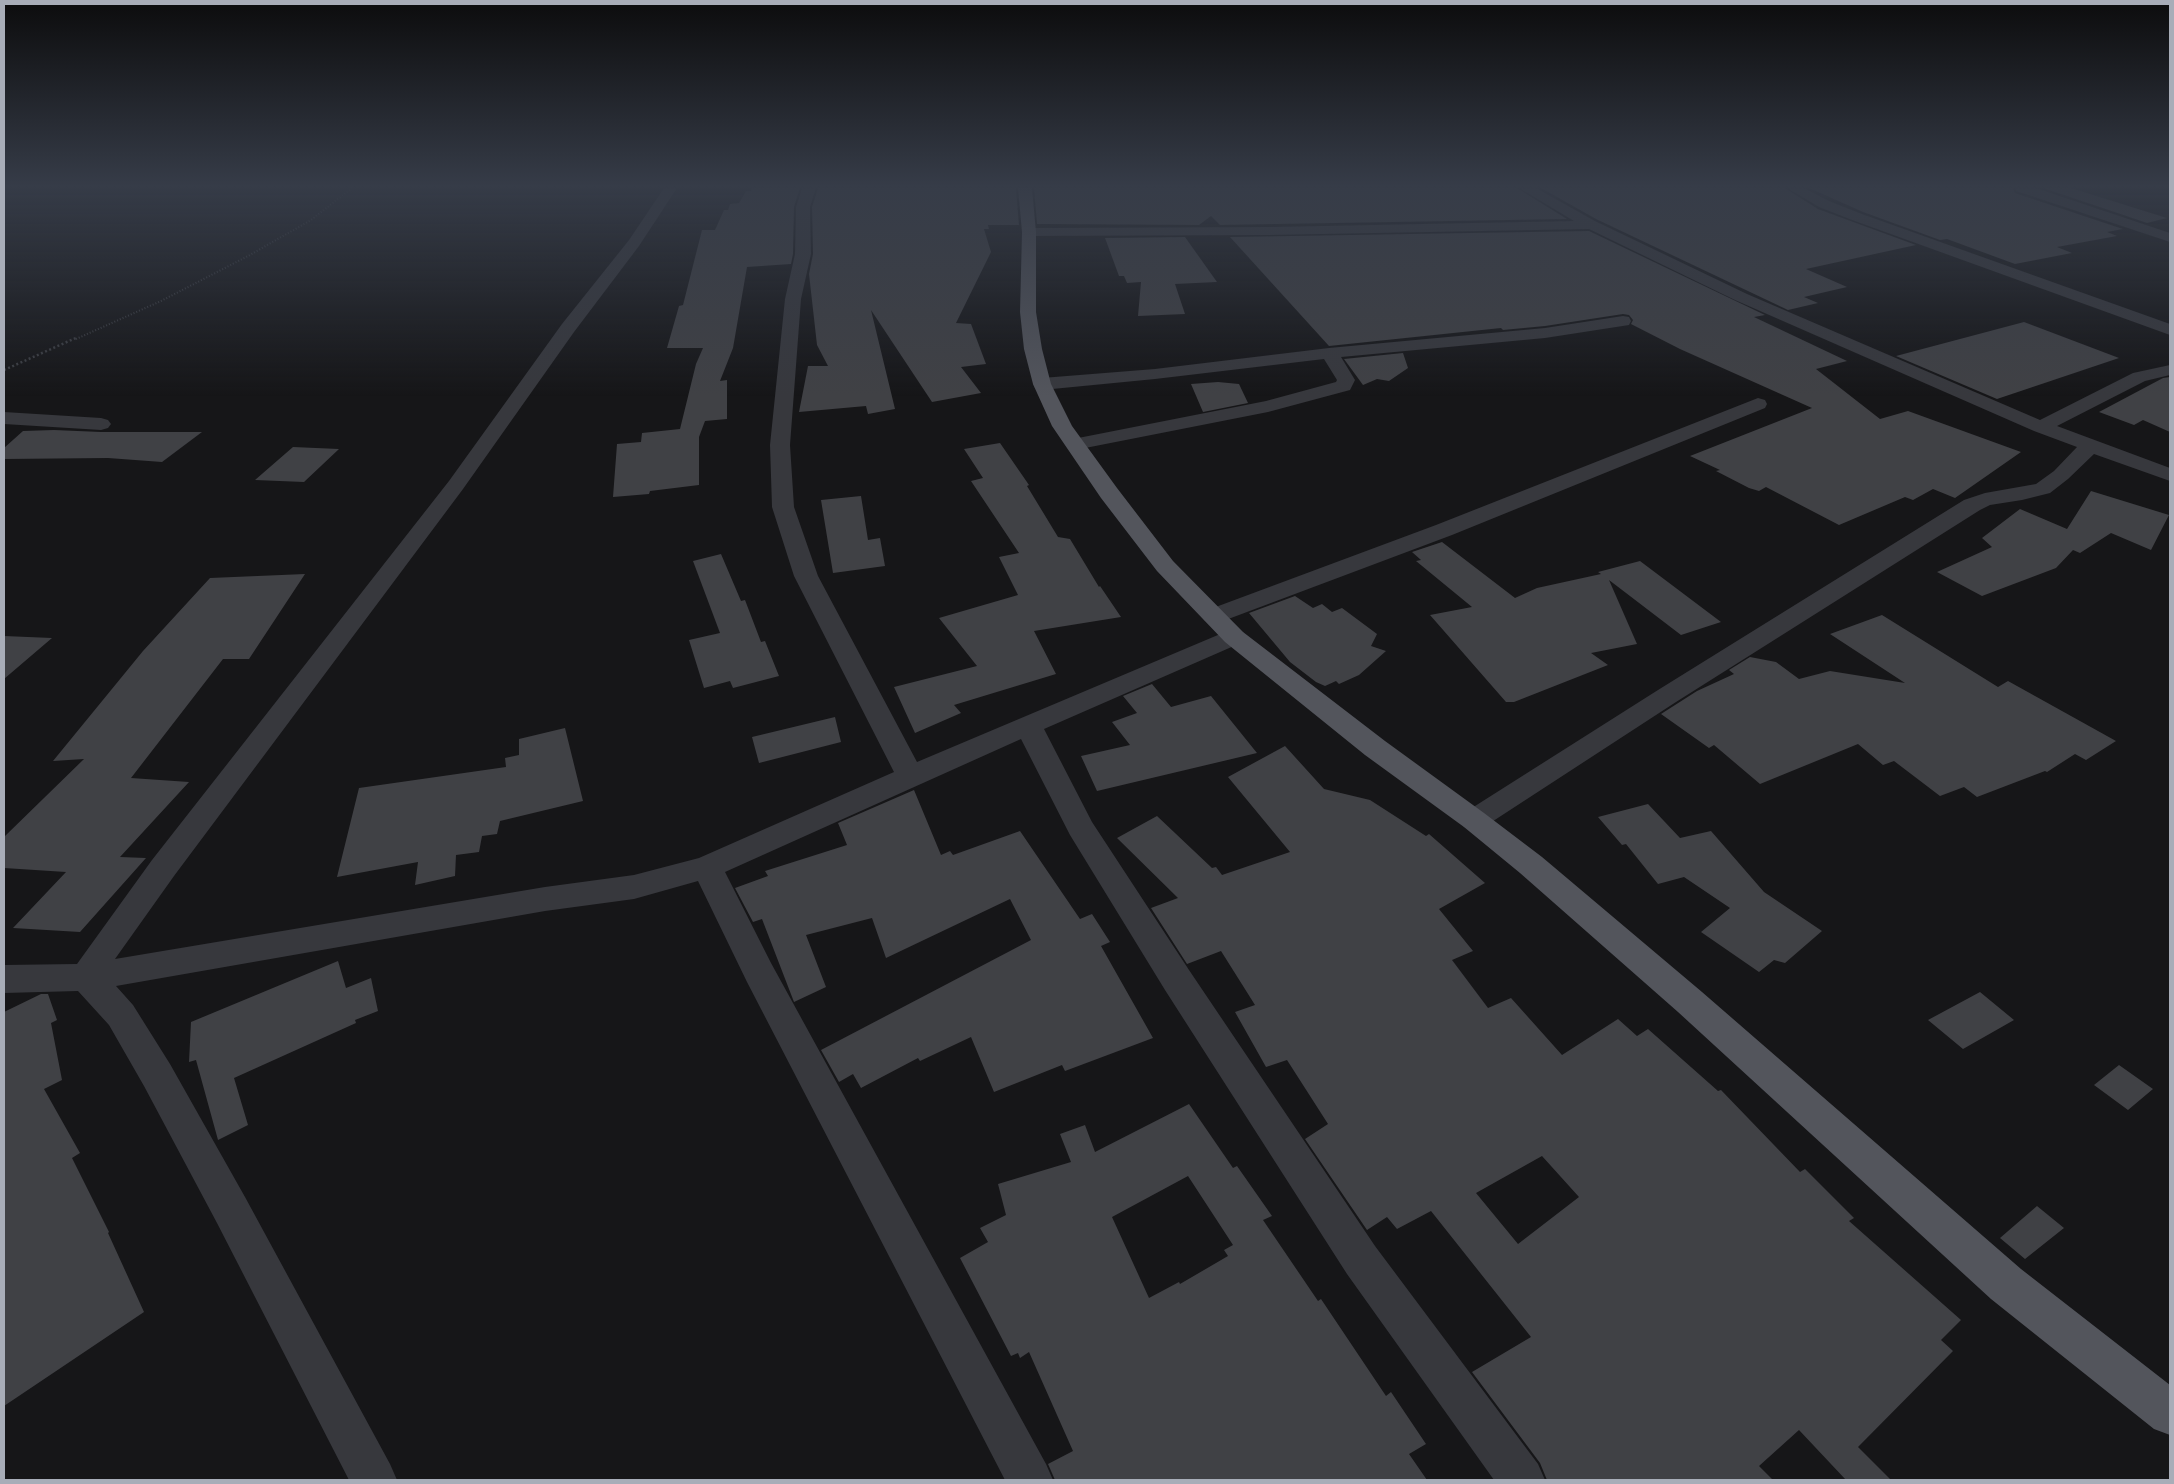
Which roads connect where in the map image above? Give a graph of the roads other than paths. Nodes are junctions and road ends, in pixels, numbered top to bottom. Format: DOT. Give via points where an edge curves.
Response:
graph roads {
  1 [pos="623,257"];
  2 [pos="802,257"];
  3 [pos="1029,257"];
  4 [pos="1659,257"];
  5 [pos="1968,257"];
  6 [pos="1623,321"];
  7 [pos="2170,330"];
  8 [pos="1329,353"];
  9 [pos="2170,370"];
  10 [pos="1042,384"];
  11 [pos="1758,404"];
  12 [pos="13,418"];
  13 [pos="101,424"];
  14 [pos="2041,427"];
  15 [pos="4,431"];
  16 [pos="1075,444"];
  17 [pos="2090,446"];
  18 [pos="2170,475"];
  19 [pos="1224,627"];
  20 [pos="1028,725"];
  21 [pos="910,776"];
  22 [pos="1474,820"];
  23 [pos="707,867"];
  24 [pos="86,977"];
  25 [pos="4,979"];
  26 [pos="2170,1413"];
  27 [pos="374,1480"];
  28 [pos="1030,1480"];
  29 [pos="1522,1480"];
  1 -- 24 [label="street" via="456,485 163,868"];
  2 -- 21 [label="street" via="793,299 780,445 783,507 806,576"];
  3 -- 10 [label="main road" via="1028,312"];
  4 -- 14 [label="street" via="1741,297"];
  5 -- 7 [label="street"];
  6 -- 8 [label="street" via="1545,333"];
  8 -- 10 [label="street"];
  8 -- 16 [label="street" via="1346,380 1343,386 1268,406"];
  9 -- 14 [label="street" via="2139,377"];
  10 -- 16 [label="main road" via="1062,426"];
  11 -- 19 [label="street" via="1444,530"];
  12 -- 13 [label="street"];
  12 -- 15 [label="street"];
  14 -- 17 [label="street"];
  16 -- 19 [label="main road" via="1166,566"];
  17 -- 18 [label="street"];
  17 -- 22 [label="street" via="2043,489 1985,499 1972,505"];
  19 -- 20 [label="street"];
  19 -- 22 [label="main road" via="1375,748"];
  20 -- 21 [label="street"];
  20 -- 29 [label="street" via="1080,827 1177,980 1361,1260"];
  21 -- 23 [label="street"];
  22 -- 26 [label="main road" via="1597,920 2006,1284"];
  23 -- 24 [label="street" via="634,887 545,899"];
  23 -- 28 [label="street" via="759,972"];
  24 -- 25 [label="street"];
  24 -- 27 [label="street" via="121,1015 157,1075"];
}
